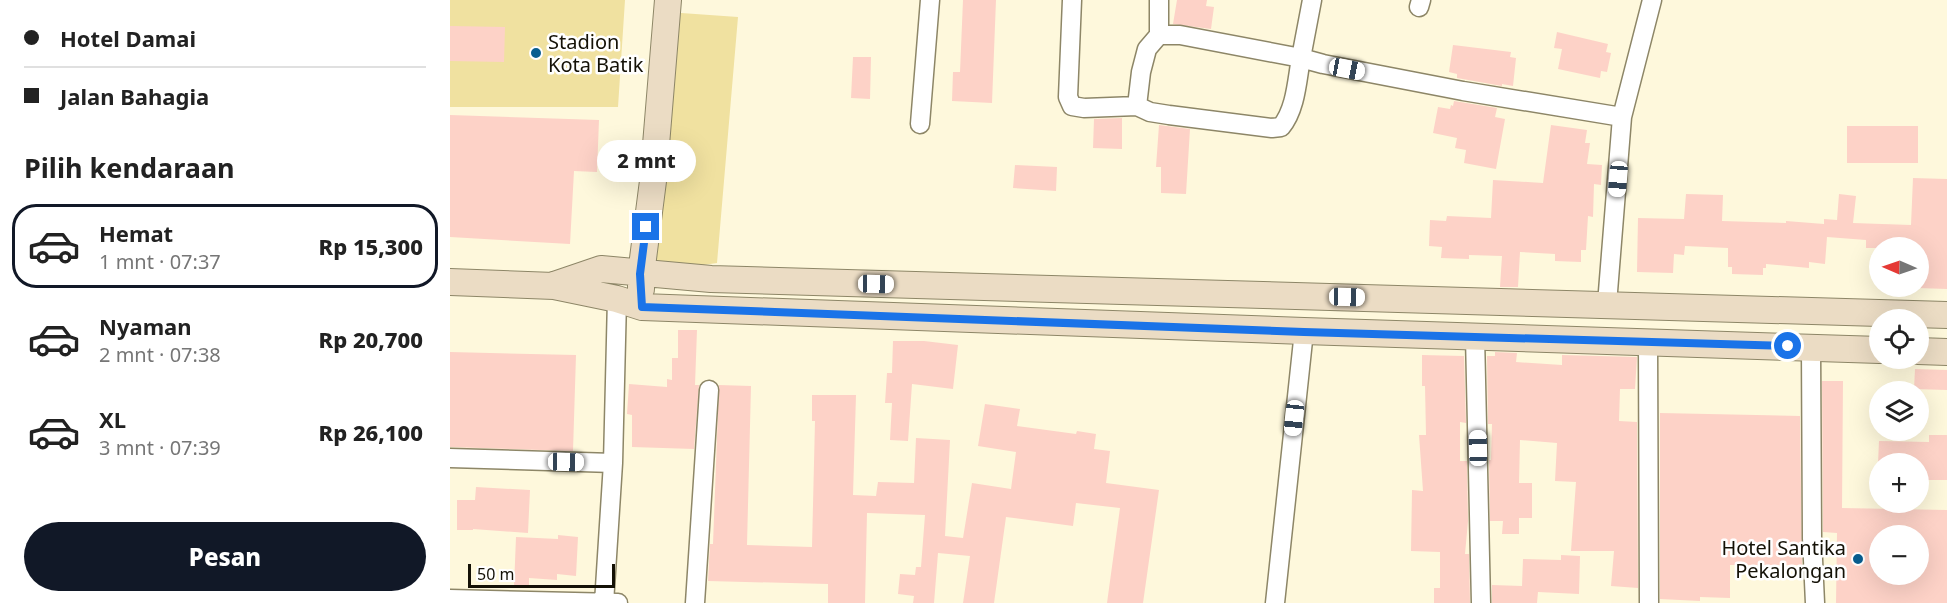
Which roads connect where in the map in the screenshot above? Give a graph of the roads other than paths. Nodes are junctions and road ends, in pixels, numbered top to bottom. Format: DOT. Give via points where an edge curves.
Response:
graph roads {
  1 [pos="668,0"];
  2 [pos="930,0"];
  3 [pos="1072,0"];
  4 [pos="1159,0"];
  5 [pos="1312,0"];
  6 [pos="1652,0"];
  7 [pos="1159,35"];
  8 [pos="1301,58"];
  9 [pos="1137,106"];
  10 [pos="1622,117"];
  11 [pos="920,124"];
  12 [pos="640,274"];
  13 [pos="450,282"];
  14 [pos="554,285"];
  15 [pos="617,299"];
  16 [pos="1607,304"];
  17 [pos="642,307"];
  18 [pos="1947,315"];
  19 [pos="1304,332"];
  20 [pos="1475,336"];
  21 [pos="1648,342"];
  22 [pos="1811,347"];
  23 [pos="1869,350"];
  24 [pos="1929,351"];
  25 [pos="1947,352"];
  26 [pos="709,390"];
  27 [pos="450,458"];
  28 [pos="613,463"];
  29 [pos="450,599"];
  30 [pos="604,603"];
  31 [pos="618,603"];
  32 [pos="695,603"];
  33 [pos="1275,603"];
  34 [pos="1481,603"];
  35 [pos="1649,603"];
  36 [pos="1815,603"];
  1 -- 12 [label="street"];
  2 -- 11 [label="street"];
  3 -- 9 [label="street" via="1068,97 1072,106"];
  4 -- 7 [label="street"];
  5 -- 8 [label="street"];
  6 -- 10 [label="street"];
  7 -- 8 [label="street" via="1180,35"];
  7 -- 9 [label="street" via="1148,49"];
  8 -- 9 [label="street" via="1292,104 1281,127 1169,115"];
  8 -- 10 [label="street" via="1463,91"];
  10 -- 16 [label="street"];
  12 -- 14 [label="street" via="602,269"];
  12 -- 16 [label="street"];
  12 -- 17 [label="street"];
  13 -- 14 [label="street"];
  14 -- 15 [label="street"];
  15 -- 17 [label="street"];
  15 -- 28 [label="street"];
  16 -- 18 [label="street"];
  17 -- 19 [label="street"];
  19 -- 20 [label="street"];
  19 -- 33 [label="street"];
  20 -- 21 [label="street"];
  20 -- 34 [label="street"];
  21 -- 22 [label="street"];
  21 -- 35 [label="street"];
  22 -- 23 [label="street"];
  22 -- 36 [label="street"];
  24 -- 25 [label="street"];
  26 -- 32 [label="street"];
  27 -- 28 [label="street"];
  28 -- 30 [label="street"];
  29 -- 30 [label="street"];
  30 -- 31 [label="street"];
}
